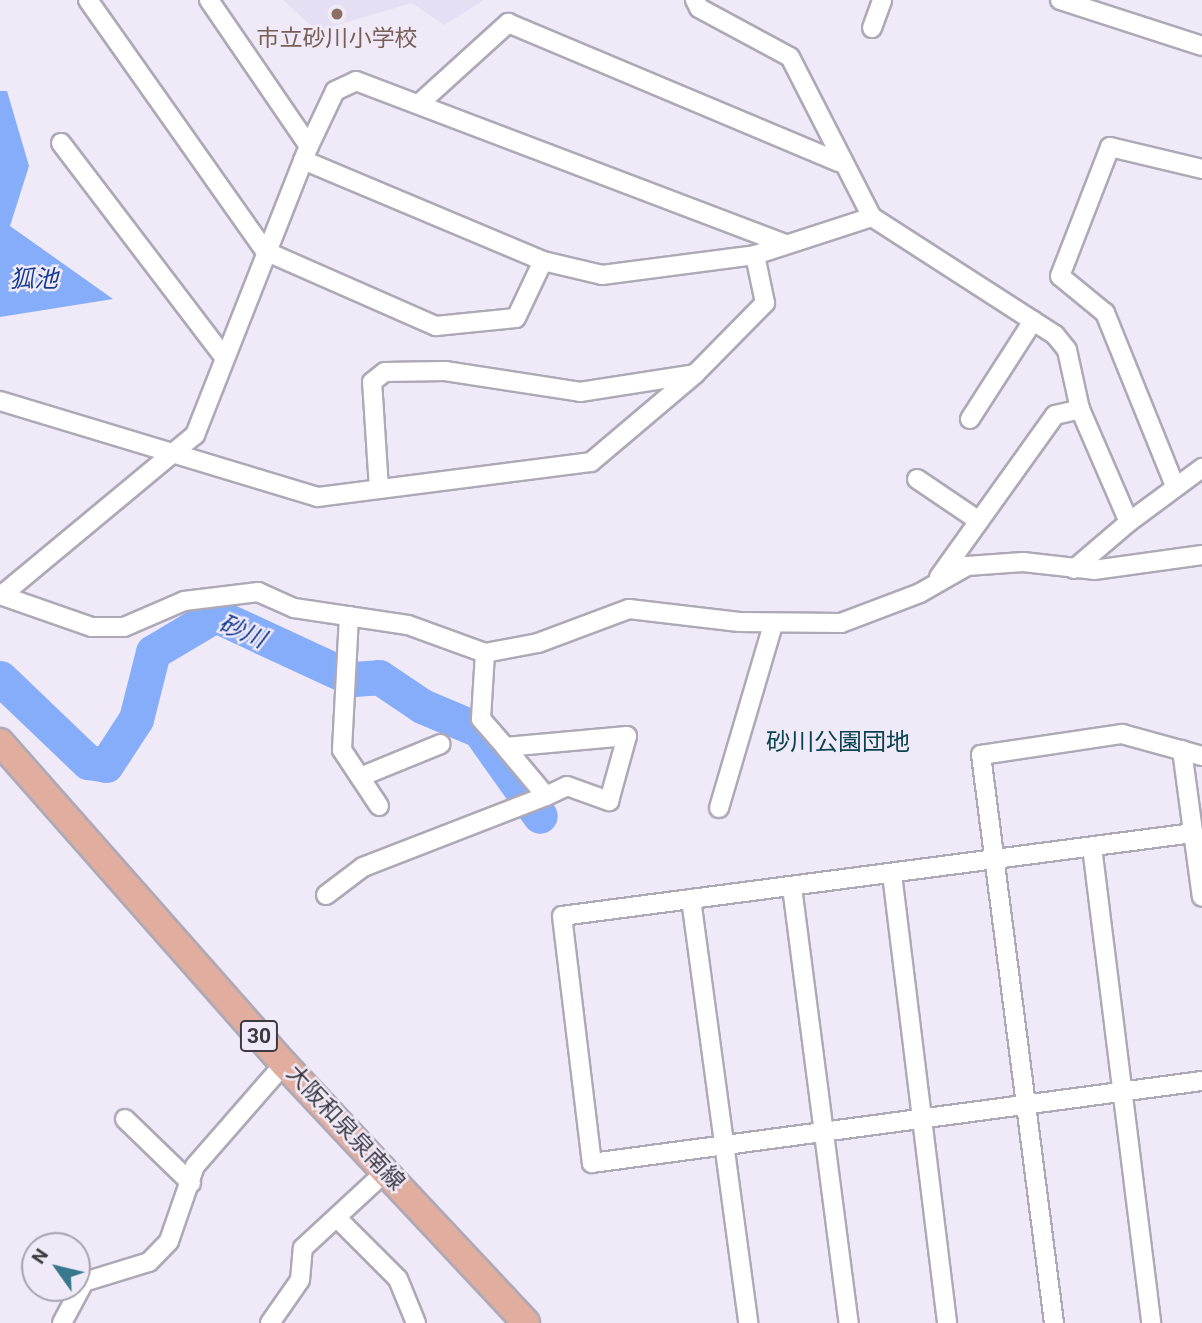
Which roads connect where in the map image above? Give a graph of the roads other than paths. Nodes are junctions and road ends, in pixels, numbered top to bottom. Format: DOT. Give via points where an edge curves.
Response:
graph roads {
  1 [pos="88,0"];
  2 [pos="209,0"];
  3 [pos="695,0"];
  4 [pos="882,0"];
  5 [pos="1060,0"];
  6 [pos="872,28"];
  7 [pos="1202,46"];
  8 [pos="421,102"];
  9 [pos="61,143"];
  10 [pos="306,153"];
  11 [pos="839,162"];
  12 [pos="1202,169"];
  13 [pos="872,217"];
  14 [pos="785,244"];
  15 [pos="265,251"];
  16 [pos="755,256"];
  17 [pos="543,261"];
  18 [pos="1033,321"];
  19 [pos="224,358"];
  20 [pos="695,374"];
  21 [pos="0,401"];
  22 [pos="1080,409"];
  23 [pos="970,418"];
  24 [pos="174,455"];
  25 [pos="1202,468"];
  26 [pos="918,479"];
  27 [pos="1175,486"];
  28 [pos="379,489"];
  29 [pos="979,521"];
  30 [pos="1129,522"];
  31 [pos="1202,555"];
  32 [pos="1074,569"];
  33 [pos="935,583"];
  34 [pos="1,595"];
  35 [pos="349,616"];
  36 [pos="773,624"];
  37 [pos="485,653"];
  38 [pos="0,741"];
  39 [pos="441,744"];
  40 [pos="505,747"];
  41 [pos="1182,750"];
  42 [pos="1202,756"];
  43 [pos="360,777"];
  44 [pos="545,796"];
  45 [pos="379,806"];
  46 [pos="719,808"];
  47 [pos="1193,833"];
  48 [pos="1092,847"];
  49 [pos="993,861"];
  50 [pos="892,874"];
  51 [pos="792,887"];
  52 [pos="326,895"];
  53 [pos="1202,897"];
  54 [pos="691,900"];
  55 [pos="284,1064"];
  56 [pos="1202,1081"];
  57 [pos="1123,1091"];
  58 [pos="1023,1104"];
  59 [pos="125,1119"];
  60 [pos="923,1120"];
  61 [pos="825,1135"];
  62 [pos="725,1144"];
  63 [pos="385,1172"];
  64 [pos="191,1183"];
  65 [pos="339,1220"];
  66 [pos="62,1323"];
  67 [pos="270,1323"];
  68 [pos="416,1323"];
  69 [pos="526,1323"];
  70 [pos="748,1323"];
  71 [pos="849,1323"];
  72 [pos="947,1323"];
  73 [pos="1054,1323"];
  74 [pos="1152,1323"];
  1 -- 15 [label="street"];
  2 -- 10 [label="street"];
  3 -- 11 [label="street" via="699,8 790,57"];
  4 -- 6 [label="street"];
  5 -- 7 [label="street"];
  8 -- 10 [label="street" via="356,81 335,91"];
  8 -- 11 [label="street" via="508,23"];
  8 -- 14 [label="street"];
  9 -- 19 [label="street"];
  10 -- 15 [label="street"];
  10 -- 17 [label="street"];
  11 -- 13 [label="street"];
  12 -- 27 [label="street" via="1110,147 1060,276 1105,313"];
  13 -- 14 [label="street"];
  13 -- 18 [label="street"];
  14 -- 16 [label="street"];
  15 -- 17 [label="street" via="436,326 516,318"];
  15 -- 19 [label="street"];
  16 -- 17 [label="street" via="602,275"];
  16 -- 20 [label="street" via="765,303"];
  18 -- 22 [label="street" via="1067,350"];
  18 -- 23 [label="street"];
  19 -- 24 [label="street" via="195,435"];
  20 -- 28 [label="street" via="591,462"];
  20 -- 28 [label="street" via="580,391 445,372 385,372 372,382"];
  21 -- 24 [label="street"];
  22 -- 29 [label="street" via="1055,415"];
  22 -- 30 [label="street"];
  24 -- 28 [label="street" via="318,497"];
  24 -- 34 [label="street"];
  25 -- 27 [label="street"];
  26 -- 29 [label="street"];
  27 -- 30 [label="street"];
  29 -- 33 [label="street"];
  30 -- 32 [label="street"];
  31 -- 32 [label="street"];
  32 -- 33 [label="street" via="1023,562 967,566"];
  33 -- 36 [label="street" via="857,621"];
  34 -- 35 [label="street" via="92,627 124,628 213,594 258,592 294,608"];
  35 -- 37 [label="street" via="408,625"];
  35 -- 43 [label="street" via="342,750"];
  36 -- 37 [label="street" via="629,609 538,643"];
  36 -- 46 [label="street"];
  37 -- 40 [label="street" via="481,719"];
  38 -- 55 [label="main road, 大阪和泉泉南線 / 30"];
  39 -- 43 [label="street"];
  40 -- 44 [label="street"];
  40 -- 44 [label="street" via="627,736 609,801 567,786"];
  41 -- 42 [label="street"];
  41 -- 47 [label="street"];
  41 -- 49 [label="street" via="1122,734 981,755"];
  43 -- 45 [label="street"];
  44 -- 52 [label="street" via="363,867"];
  47 -- 48 [label="street"];
  47 -- 53 [label="street"];
  48 -- 49 [label="street"];
  48 -- 57 [label="street"];
  49 -- 50 [label="street"];
  49 -- 58 [label="street"];
  50 -- 51 [label="street"];
  50 -- 60 [label="street"];
  51 -- 54 [label="street"];
  51 -- 61 [label="street"];
  54 -- 62 [label="street"];
  54 -- 62 [label="street" via="562,916 592,1163"];
  55 -- 63 [label="main road, 大阪和泉泉南線 / 30"];
  55 -- 64 [label="street" via="216,1137 195,1166"];
  56 -- 57 [label="street"];
  57 -- 58 [label="street"];
  57 -- 74 [label="street"];
  58 -- 60 [label="street"];
  58 -- 73 [label="street"];
  59 -- 64 [label="street"];
  60 -- 61 [label="street"];
  60 -- 72 [label="street"];
  61 -- 62 [label="street"];
  61 -- 71 [label="street"];
  62 -- 70 [label="street"];
  63 -- 65 [label="street"];
  63 -- 69 [label="main road, 大阪和泉泉南線 / 30"];
  64 -- 66 [label="street" via="163,1248 149,1262 84,1282"];
  65 -- 67 [label="street" via="316,1231 303,1248 300,1280"];
  65 -- 68 [label="street" via="398,1279"];
}
